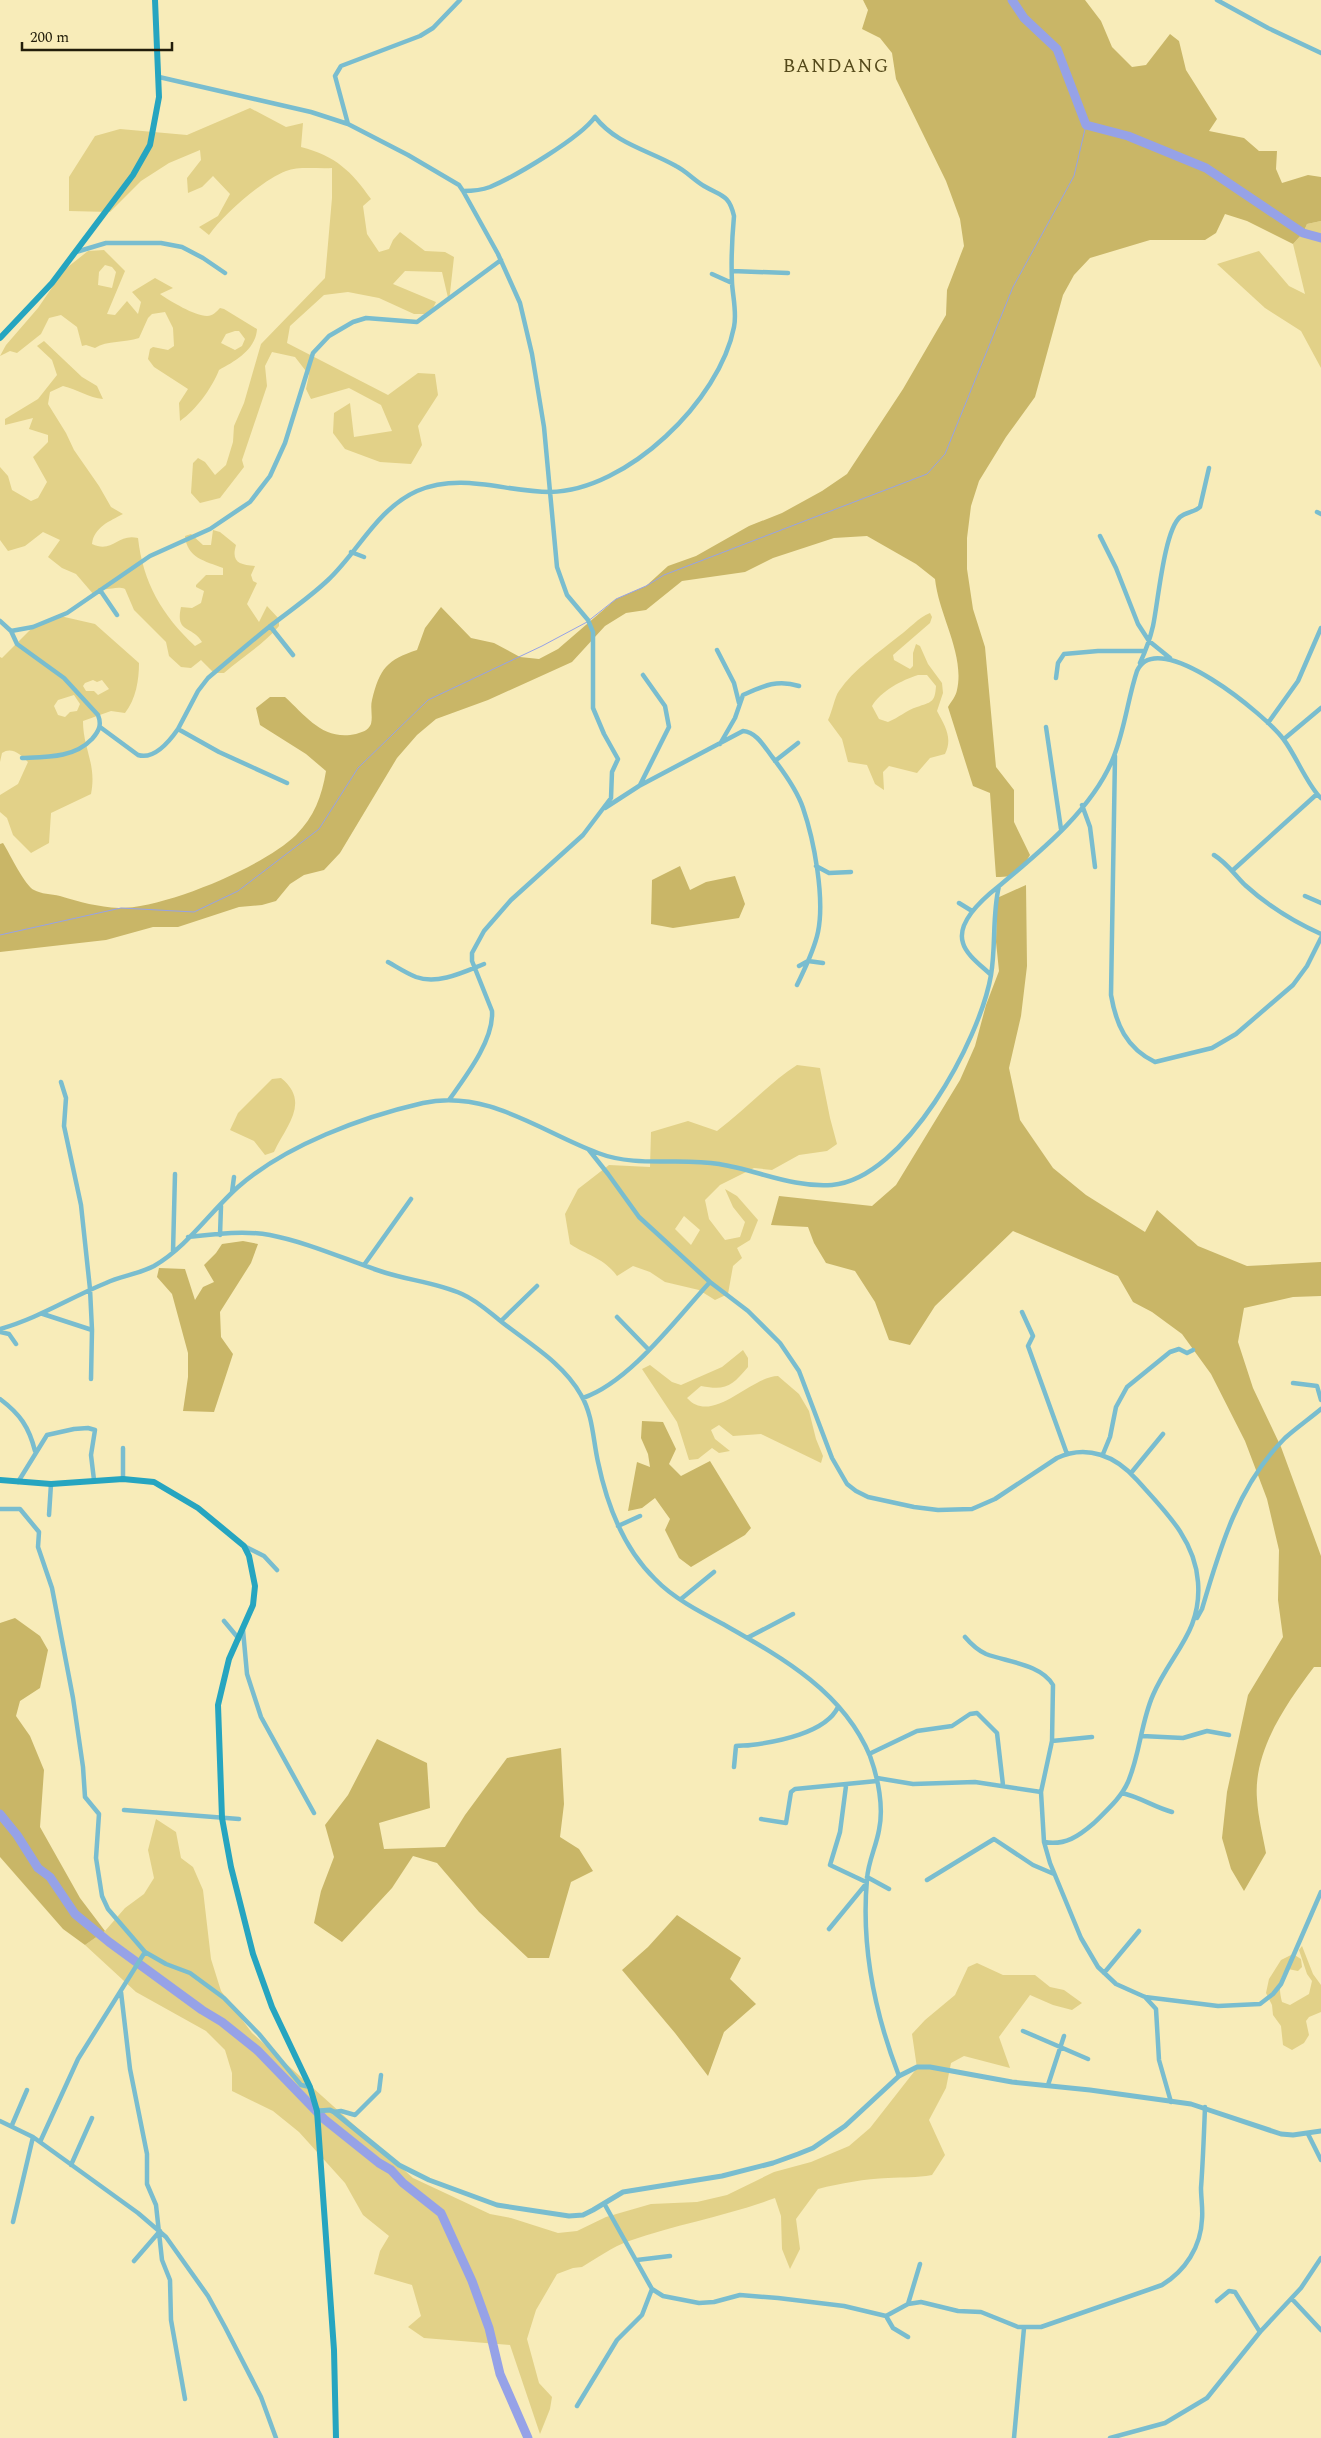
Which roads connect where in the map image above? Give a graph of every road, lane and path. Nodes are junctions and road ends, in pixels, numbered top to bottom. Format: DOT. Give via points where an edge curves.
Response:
graph roads {
  1 [pos="155,0"];
  2 [pos="460,0"];
  3 [pos="1217,0"];
  4 [pos="1321,53"];
  5 [pos="159,77"];
  6 [pos="348,124"];
  7 [pos="464,191"];
  8 [pos="74,252"];
  9 [pos="501,260"];
  10 [pos="732,272"];
  11 [pos="225,273"];
  12 [pos="788,273"];
  13 [pos="712,274"];
  14 [pos="732,283"];
  15 [pos="0,338"];
  16 [pos="1209,468"];
  17 [pos="551,492"];
  18 [pos="1100,536"];
  19 [pos="351,552"];
  20 [pos="364,557"];
  21 [pos="100,590"];
  22 [pos="117,615"];
  23 [pos="0,621"];
  24 [pos="270,626"];
  25 [pos="1321,628"];
  26 [pos="11,632"];
  27 [pos="1149,641"];
  28 [pos="717,650"];
  29 [pos="1145,651"];
  30 [pos="293,655"];
  31 [pos="1170,659"];
  32 [pos="1140,663"];
  33 [pos="643,675"];
  34 [pos="1056,678"];
  35 [pos="799,686"];
  36 [pos="739,704"];
  37 [pos="1321,708"];
  38 [pos="1268,723"];
  39 [pos="100,727"];
  40 [pos="1046,727"];
  41 [pos="178,729"];
  42 [pos="1284,739"];
  43 [pos="798,743"];
  44 [pos="719,745"];
  45 [pos="1115,755"];
  46 [pos="22,758"];
  47 [pos="775,761"];
  48 [pos="287,783"];
  49 [pos="639,786"];
  50 [pos="1319,796"];
  51 [pos="1082,806"];
  52 [pos="602,810"];
  53 [pos="1061,829"];
  54 [pos="1214,855"];
  55 [pos="816,866"];
  56 [pos="1095,867"];
  57 [pos="1232,871"];
  58 [pos="851,872"];
  59 [pos="998,886"];
  60 [pos="1305,896"];
  61 [pos="959,903"];
  62 [pos="1321,903"];
  63 [pos="972,910"];
  64 [pos="1321,936"];
  65 [pos="808,961"];
  66 [pos="388,962"];
  67 [pos="823,963"];
  68 [pos="484,964"];
  69 [pos="799,966"];
  70 [pos="474,970"];
  71 [pos="991,975"];
  72 [pos="797,985"];
  73 [pos="61,1082"];
  74 [pos="449,1100"];
  75 [pos="588,1150"];
  76 [pos="175,1174"];
  77 [pos="234,1177"];
  78 [pos="232,1192"];
  79 [pos="411,1199"];
  80 [pos="221,1206"];
  81 [pos="220,1235"];
  82 [pos="188,1237"];
  83 [pos="173,1252"];
  84 [pos="364,1265"];
  85 [pos="710,1282"];
  86 [pos="537,1286"];
  87 [pos="90,1289"];
  88 [pos="1022,1312"];
  89 [pos="43,1314"];
  90 [pos="618,1317"];
  91 [pos="501,1321"];
  92 [pos="0,1330"];
  93 [pos="92,1330"];
  94 [pos="16,1344"];
  95 [pos="648,1349"];
  96 [pos="1192,1350"];
  97 [pos="92,1378"];
  98 [pos="1292,1383"];
  99 [pos="0,1398"];
  100 [pos="583,1398"];
  101 [pos="1321,1400"];
  102 [pos="1321,1409"];
  103 [pos="1163,1434"];
  104 [pos="123,1448"];
  105 [pos="35,1451"];
  106 [pos="1067,1454"];
  107 [pos="1103,1454"];
  108 [pos="1131,1473"];
  109 [pos="123,1479"];
  110 [pos="0,1480"];
  111 [pos="94,1480"];
  112 [pos="18,1482"];
  113 [pos="51,1484"];
  114 [pos="0,1510"];
  115 [pos="49,1515"];
  116 [pos="640,1516"];
  117 [pos="618,1526"];
  118 [pos="244,1546"];
  119 [pos="277,1570"];
  120 [pos="714,1572"];
  121 [pos="681,1599"];
  122 [pos="793,1614"];
  123 [pos="1196,1619"];
  124 [pos="224,1621"];
  125 [pos="243,1630"];
  126 [pos="965,1637"];
  127 [pos="747,1638"];
  128 [pos="239,1639"];
  129 [pos="838,1707"];
  130 [pos="1229,1735"];
  131 [pos="1142,1736"];
  132 [pos="1092,1737"];
  133 [pos="1052,1741"];
  134 [pos="869,1754"];
  135 [pos="734,1767"];
  136 [pos="877,1780"];
  137 [pos="1003,1785"];
  138 [pos="846,1786"];
  139 [pos="1041,1792"];
  140 [pos="1122,1793"];
  141 [pos="124,1810"];
  142 [pos="1172,1812"];
  143 [pos="314,1813"];
  144 [pos="222,1818"];
  145 [pos="760,1818"];
  146 [pos="239,1819"];
  147 [pos="1044,1842"];
  148 [pos="1051,1843"];
  149 [pos="1046,1850"];
  150 [pos="1054,1874"];
  151 [pos="927,1880"];
  152 [pos="867,1881"];
  153 [pos="889,1889"];
  154 [pos="1321,1892"];
  155 [pos="829,1929"];
  156 [pos="1139,1931"];
  157 [pos="145,1952"];
  158 [pos="1104,1973"];
  159 [pos="120,1992"];
  160 [pos="1145,1997"];
  161 [pos="1023,2031"];
  162 [pos="1064,2036"];
  163 [pos="1060,2048"];
  164 [pos="1088,2058"];
  165 [pos="380,2075"];
  166 [pos="899,2076"];
  167 [pos="1048,2085"];
  168 [pos="310,2087"];
  169 [pos="28,2090"];
  170 [pos="1170,2102"];
  171 [pos="1205,2107"];
  172 [pos="317,2111"];
  173 [pos="334,2112"];
  174 [pos="92,2118"];
  175 [pos="0,2120"];
  176 [pos="12,2125"];
  177 [pos="1321,2131"];
  178 [pos="1308,2134"];
  179 [pos="33,2136"];
  180 [pos="40,2142"];
  181 [pos="1321,2160"];
  182 [pos="71,2165"];
  183 [pos="605,2205"];
  184 [pos="13,2222"];
  185 [pos="160,2231"];
  186 [pos="670,2256"];
  187 [pos="1321,2258"];
  188 [pos="637,2260"];
  189 [pos="134,2261"];
  190 [pos="920,2264"];
  191 [pos="652,2289"];
  192 [pos="1292,2299"];
  193 [pos="1217,2300"];
  194 [pos="908,2304"];
  195 [pos="886,2316"];
  196 [pos="1024,2328"];
  197 [pos="1321,2330"];
  198 [pos="1260,2332"];
  199 [pos="908,2337"];
  200 [pos="185,2399"];
  201 [pos="577,2406"];
  202 [pos="276,2438"];
  203 [pos="336,2438"];
  204 [pos="1014,2438"];
  205 [pos="1110,2438"];
  1 -- 5 [label="main road"];
  2 -- 6 [label="street" via="433,28 420,36 341,66 335,76"];
  3 -- 4 [label="street"];
  5 -- 6 [label="street" via="311,112"];
  5 -- 8 [label="main road" via="159,98 150,145 133,175"];
  6 -- 7 [label="street" via="408,155"];
  7 -- 9 [label="street"];
  7 -- 10 [label="street" via="477,191 498,182 574,135 595,117 614,136 676,166 728,200 734,216"];
  8 -- 11 [label="street" via="106,242 161,242 182,247"];
  8 -- 15 [label="main road" via="52,283"];
  9 -- 17 [label="street" via="520,303 532,354"];
  9 -- 21 [label="street" via="417,322 366,318 328,336 313,353 285,444 270,476 250,502 210,529 150,556"];
  10 -- 12 [label="street"];
  10 -- 14 [label="street"];
  13 -- 14 [label="street"];
  14 -- 17 [label="street" via="735,324 730,346 720,368 689,412 620,471 594,484"];
  16 -- 27 [label="street" via="1200,507 1180,517 1174,528"];
  17 -- 19 [label="street" via="459,482 438,484 416,492 400,503 377,522"];
  17 -- 52 [label="street" via="557,567 567,595 588,620 593,632 594,708 618,759 611,778 611,798"];
  18 -- 27 [label="street" via="1138,624"];
  19 -- 20 [label="street"];
  19 -- 24 [label="street" via="327,581"];
  21 -- 22 [label="street"];
  21 -- 26 [label="street" via="67,613"];
  23 -- 26 [label="street"];
  24 -- 30 [label="street"];
  24 -- 41 [label="street" via="208,678"];
  25 -- 38 [label="street" via="1298,681"];
  26 -- 39 [label="street" via="17,644 64,678 98,715"];
  27 -- 29 [label="street"];
  27 -- 31 [label="street"];
  28 -- 36 [label="street" via="734,683"];
  29 -- 32 [label="street"];
  29 -- 34 [label="street" via="1064,654 1058,663"];
  31 -- 32 [label="street" via="1159,657"];
  31 -- 38 [label="street" via="1229,691"];
  32 -- 45 [label="street"];
  33 -- 49 [label="street" via="665,706 669,727"];
  35 -- 36 [label="street" via="768,683 743,695"];
  36 -- 44 [label="street" via="735,718"];
  37 -- 42 [label="street"];
  38 -- 42 [label="street"];
  39 -- 41 [label="street" via="145,757 163,746"];
  39 -- 46 [label="street" via="78,750"];
  40 -- 53 [label="street"];
  41 -- 48 [label="street"];
  42 -- 50 [label="street"];
  43 -- 47 [label="street"];
  44 -- 47 [label="street" via="743,731 749,732 756,736"];
  44 -- 49 [label="street"];
  45 -- 51 [label="street" via="1101,782"];
  45 -- 64 [label="street" via="1111,995 1115,1020 1136,1048 1155,1062 1212,1048 1236,1034 1297,981"];
  47 -- 55 [label="street" via="802,806"];
  49 -- 52 [label="street"];
  50 -- 57 [label="street"];
  51 -- 53 [label="street"];
  51 -- 56 [label="street" via="1090,828"];
  52 -- 70 [label="street" via="583,835 510,900 484,931 472,953"];
  53 -- 59 [label="street" via="1032,859"];
  54 -- 57 [label="street" via="1224,860"];
  55 -- 58 [label="street" via="829,873"];
  55 -- 65 [label="street" via="820,911 818,931"];
  57 -- 64 [label="street" via="1273,907"];
  59 -- 63 [label="street"];
  59 -- 71 [label="street"];
  60 -- 62 [label="street"];
  61 -- 63 [label="street"];
  63 -- 71 [label="street" via="962,942"];
  65 -- 67 [label="street"];
  65 -- 69 [label="street"];
  65 -- 72 [label="street"];
  66 -- 70 [label="street" via="424,979"];
  68 -- 70 [label="street"];
  70 -- 74 [label="street" via="493,1019 476,1060"];
  71 -- 75 [label="street" via="969,1039 941,1095 886,1158 850,1182 815,1185 722,1164 631,1161"];
  73 -- 87 [label="street" via="66,1098 64,1126 80,1205"];
  74 -- 75 [label="street" via="465,1100 500,1110"];
  74 -- 78 [label="street" via="402,1109 310,1140"];
  75 -- 85 [label="street" via="639,1217"];
  76 -- 83 [label="street"];
  77 -- 78 [label="street"];
  78 -- 80 [label="street"];
  79 -- 84 [label="street"];
  80 -- 81 [label="street"];
  80 -- 82 [label="street"];
  81 -- 82 [label="street"];
  81 -- 84 [label="street" via="269,1235"];
  82 -- 83 [label="street"];
  83 -- 87 [label="street" via="154,1266"];
  84 -- 91 [label="street" via="462,1294"];
  85 -- 95 [label="street"];
  85 -- 106 [label="street" via="748,1311 780,1343 799,1371 832,1458 847,1484 868,1497 938,1510 972,1509 995,1499"];
  86 -- 91 [label="street"];
  87 -- 89 [label="street"];
  87 -- 93 [label="street"];
  88 -- 106 [label="street" via="1033,1336 1028,1346"];
  89 -- 92 [label="street"];
  89 -- 93 [label="street"];
  90 -- 95 [label="street"];
  91 -- 100 [label="street" via="560,1369"];
  92 -- 94 [label="street" via="9,1334"];
  93 -- 97 [label="street"];
  95 -- 100 [label="street" via="613,1382"];
  96 -- 107 [label="street" via="1187,1353 1180,1349 1170,1352 1127,1386 1116,1407"];
  98 -- 101 [label="street" via="1317,1386"];
  99 -- 105 [label="street" via="27,1425"];
  100 -- 117 [label="street" via="611,1512"];
  102 -- 123 [label="street" via="1285,1439 1249,1484 1231,1519"];
  103 -- 108 [label="street"];
  104 -- 109 [label="street"];
  105 -- 111 [label="street" via="49,1433 88,1428 96,1430 91,1455"];
  105 -- 112 [label="street"];
  106 -- 107 [label="street"];
  107 -- 108 [label="street"];
  108 -- 123 [label="street" via="1174,1522 1191,1550 1198,1582"];
  109 -- 111 [label="main road"];
  109 -- 118 [label="main road" via="154,1482 170,1490 198,1508"];
  110 -- 112 [label="main road"];
  111 -- 113 [label="main road"];
  112 -- 113 [label="main road"];
  113 -- 115 [label="street"];
  114 -- 157 [label="street" via="20,1509 39,1532 38,1547 52,1588 73,1698 85,1797 99,1814 96,1858 102,1896 108,1909"];
  116 -- 117 [label="street"];
  117 -- 121 [label="street" via="655,1580"];
  118 -- 119 [label="street" via="264,1556"];
  118 -- 125 [label="main road" via="254,1570 255,1586 253,1605"];
  120 -- 121 [label="street"];
  121 -- 127 [label="street"];
  122 -- 127 [label="street"];
  123 -- 131 [label="street" via="1152,1697"];
  124 -- 128 [label="street"];
  125 -- 128 [label="main road"];
  125 -- 143 [label="street" via="247,1674 261,1717"];
  126 -- 133 [label="street" via="986,1654 1049,1679 1054,1693"];
  127 -- 129 [label="street" via="805,1675"];
  128 -- 144 [label="main road" via="229,1659 218,1705"];
  129 -- 134 [label="street"];
  129 -- 135 [label="street" via="826,1722 794,1736 736,1746"];
  130 -- 131 [label="street" via="1207,1731 1183,1738"];
  131 -- 140 [label="street"];
  132 -- 133 [label="street"];
  133 -- 139 [label="street"];
  134 -- 136 [label="street"];
  134 -- 137 [label="street" via="916,1731 952,1726 977,1713 997,1733"];
  136 -- 137 [label="street" via="913,1784 975,1782"];
  136 -- 138 [label="street"];
  136 -- 152 [label="street" via="880,1824"];
  137 -- 139 [label="street"];
  138 -- 145 [label="street" via="795,1788 791,1792 786,1823"];
  138 -- 152 [label="street" via="840,1832 830,1865"];
  139 -- 147 [label="street"];
  140 -- 142 [label="street"];
  140 -- 148 [label="street" via="1080,1836"];
  141 -- 144 [label="street"];
  144 -- 146 [label="street"];
  144 -- 168 [label="main road" via="230,1867 253,1954 272,2007"];
  147 -- 148 [label="street"];
  147 -- 149 [label="street"];
  148 -- 149 [label="street"];
  149 -- 150 [label="street"];
  150 -- 151 [label="street" via="1033,1865 994,1839"];
  150 -- 158 [label="street" via="1081,1938"];
  152 -- 153 [label="street"];
  152 -- 155 [label="street"];
  152 -- 166 [label="street" via="866,1921 871,1981"];
  154 -- 160 [label="street" via="1281,1984 1266,2000 1252,2006 1218,2006"];
  156 -- 158 [label="street"];
  157 -- 159 [label="street"];
  157 -- 168 [label="street" via="190,1973 224,1998 259,2034 300,2085"];
  158 -- 160 [label="street" via="1116,1984"];
  159 -- 180 [label="street" via="78,2059"];
  159 -- 185 [label="street" via="130,2070 147,2154 147,2184 156,2205"];
  160 -- 170 [label="street" via="1156,2009 1159,2060"];
  161 -- 163 [label="street"];
  162 -- 163 [label="street"];
  163 -- 164 [label="street"];
  163 -- 167 [label="street"];
  165 -- 173 [label="street" via="379,2091 355,2115"];
  166 -- 167 [label="street" via="917,2068 930,2067"];
  166 -- 183 [label="street" via="846,2126 798,2154 722,2176 623,2192"];
  167 -- 170 [label="street"];
  168 -- 172 [label="main road"];
  169 -- 176 [label="street"];
  170 -- 171 [label="street"];
  171 -- 178 [label="street" via="1272,2132"];
  171 -- 196 [label="street" via="1202,2220 1199,2238 1184,2268 1174,2278 1148,2290 1054,2324"];
  172 -- 173 [label="street"];
  172 -- 203 [label="main road" via="334,2350"];
  173 -- 183 [label="street" via="399,2165 496,2205 569,2216 583,2215"];
  174 -- 182 [label="street"];
  175 -- 176 [label="street"];
  176 -- 179 [label="street"];
  177 -- 178 [label="street"];
  178 -- 181 [label="street"];
  179 -- 180 [label="street"];
  179 -- 184 [label="street"];
  180 -- 182 [label="street"];
  182 -- 185 [label="street"];
  183 -- 188 [label="street"];
  185 -- 189 [label="street"];
  185 -- 200 [label="street" via="162,2260 170,2280 171,2320"];
  185 -- 202 [label="street" via="208,2296 260,2396"];
  186 -- 188 [label="street"];
  187 -- 192 [label="street" via="1310,2278"];
  188 -- 191 [label="street"];
  190 -- 194 [label="street"];
  191 -- 195 [label="street" via="663,2296 699,2303 732,2296 760,2296 844,2306"];
  191 -- 201 [label="street" via="642,2315 617,2340"];
  192 -- 197 [label="street"];
  192 -- 198 [label="street"];
  193 -- 198 [label="street" via="1229,2290 1235,2292"];
  194 -- 195 [label="street"];
  194 -- 196 [label="street" via="920,2302 958,2311 981,2312"];
  195 -- 199 [label="street" via="893,2328"];
  196 -- 204 [label="street"];
  198 -- 205 [label="street" via="1207,2398 1165,2423"];
}
